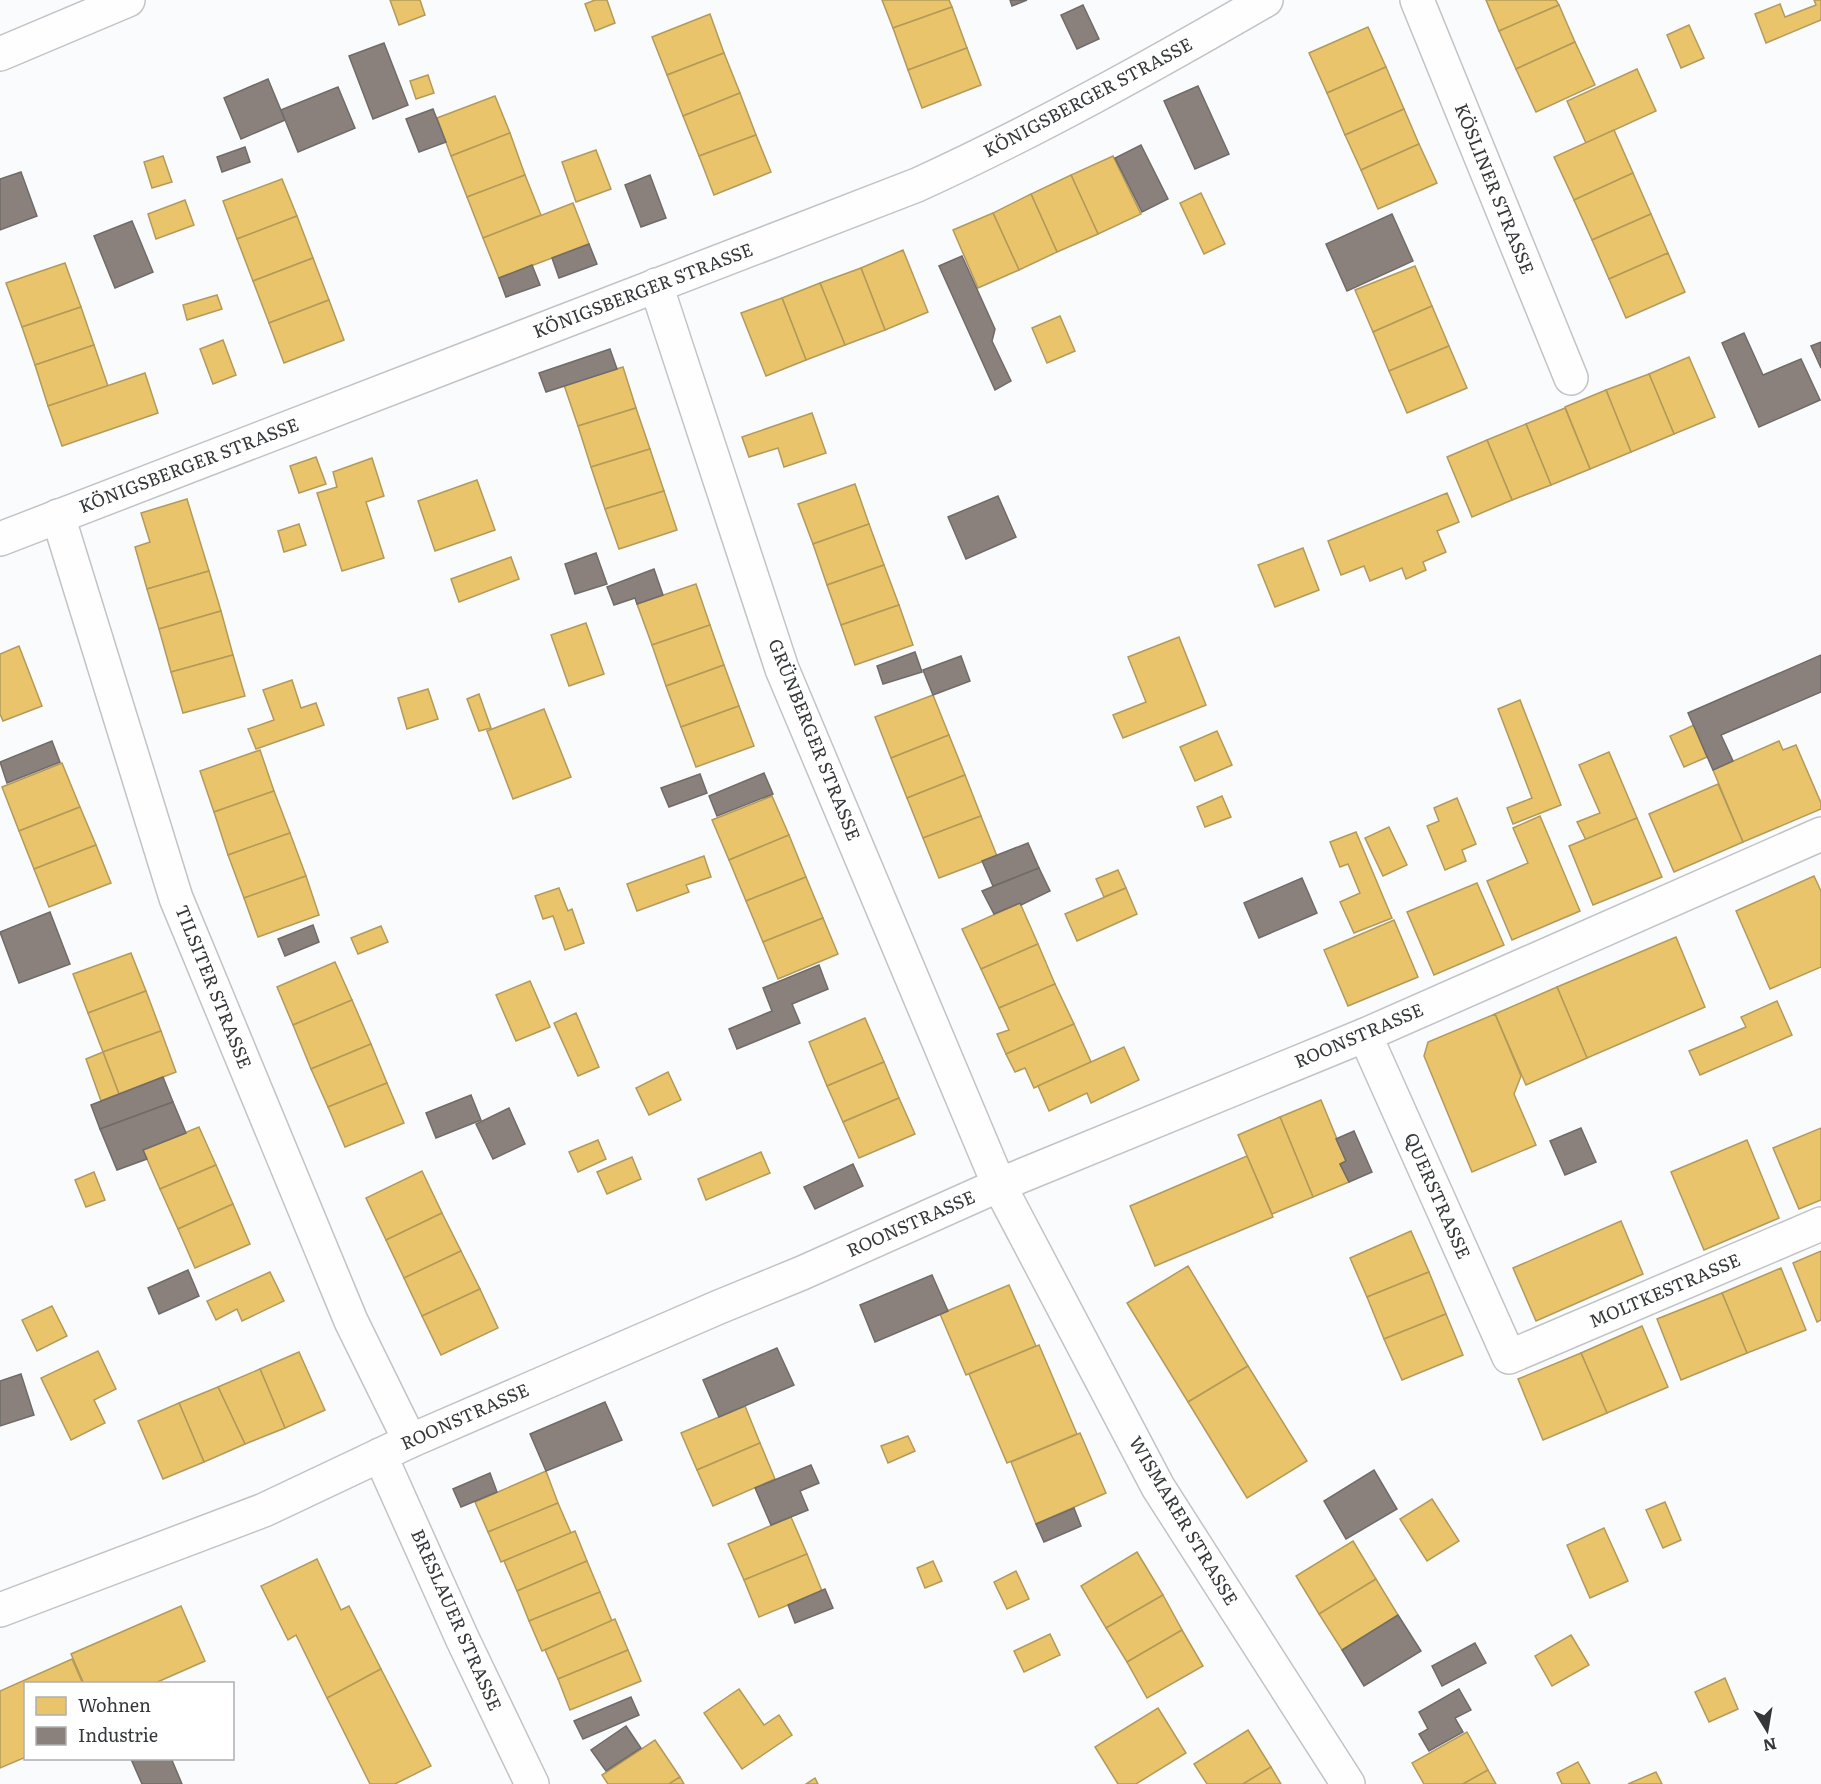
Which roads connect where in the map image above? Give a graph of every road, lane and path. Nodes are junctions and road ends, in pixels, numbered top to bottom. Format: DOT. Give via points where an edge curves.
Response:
graph roads {
  1 [pos="128,0"];
  2 [pos="1266,0"];
  3 [pos="1418,0"];
  4 [pos="0,54"];
  5 [pos="656,285"];
  6 [pos="1571,378"];
  7 [pos="58,516"];
  8 [pos="0,539"];
  9 [pos="1821,834"];
  10 [pos="1365,1035"];
  11 [pos="999,1185"];
  12 [pos="1821,1224"];
  13 [pos="1509,1357"];
  14 [pos="410,1441"];
  15 [pos="380,1455"];
  16 [pos="0,1610"];
  17 [pos="532,1784"];
  18 [pos="1348,1784"];
  1 -- 4 [label="street"];
  2 -- 5 [label="street, KÖNIGSBERGER STRASSE" via="1162,60 956,167"];
  3 -- 6 [label="street, KÖSLINER STRASSE"];
  5 -- 7 [label="street, KÖNIGSBERGER STRASSE"];
  5 -- 11 [label="street, GRÜNBERGER STRASSE" via="782,669"];
  7 -- 8 [label="street, KÖNIGSBERGER STRASSE"];
  7 -- 14 [label="street, TILSITER STRASSE" via="177,898 351,1321"];
  9 -- 10 [label="street, ROONSTRASSE"];
  10 -- 11 [label="street, ROONSTRASSE"];
  10 -- 13 [label="street, QUERSTRASSE"];
  11 -- 14 [label="street, ROONSTRASSE"];
  11 -- 18 [label="street, WISMARER STRASSE" via="1158,1487"];
  12 -- 13 [label="street, MOLTKESTRASSE"];
  14 -- 15 [label="street, ROONSTRASSE"];
  15 -- 16 [label="street, ROONSTRASSE" via="264,1510"];
  15 -- 17 [label="street, BRESLAUER STRASSE"];
}
